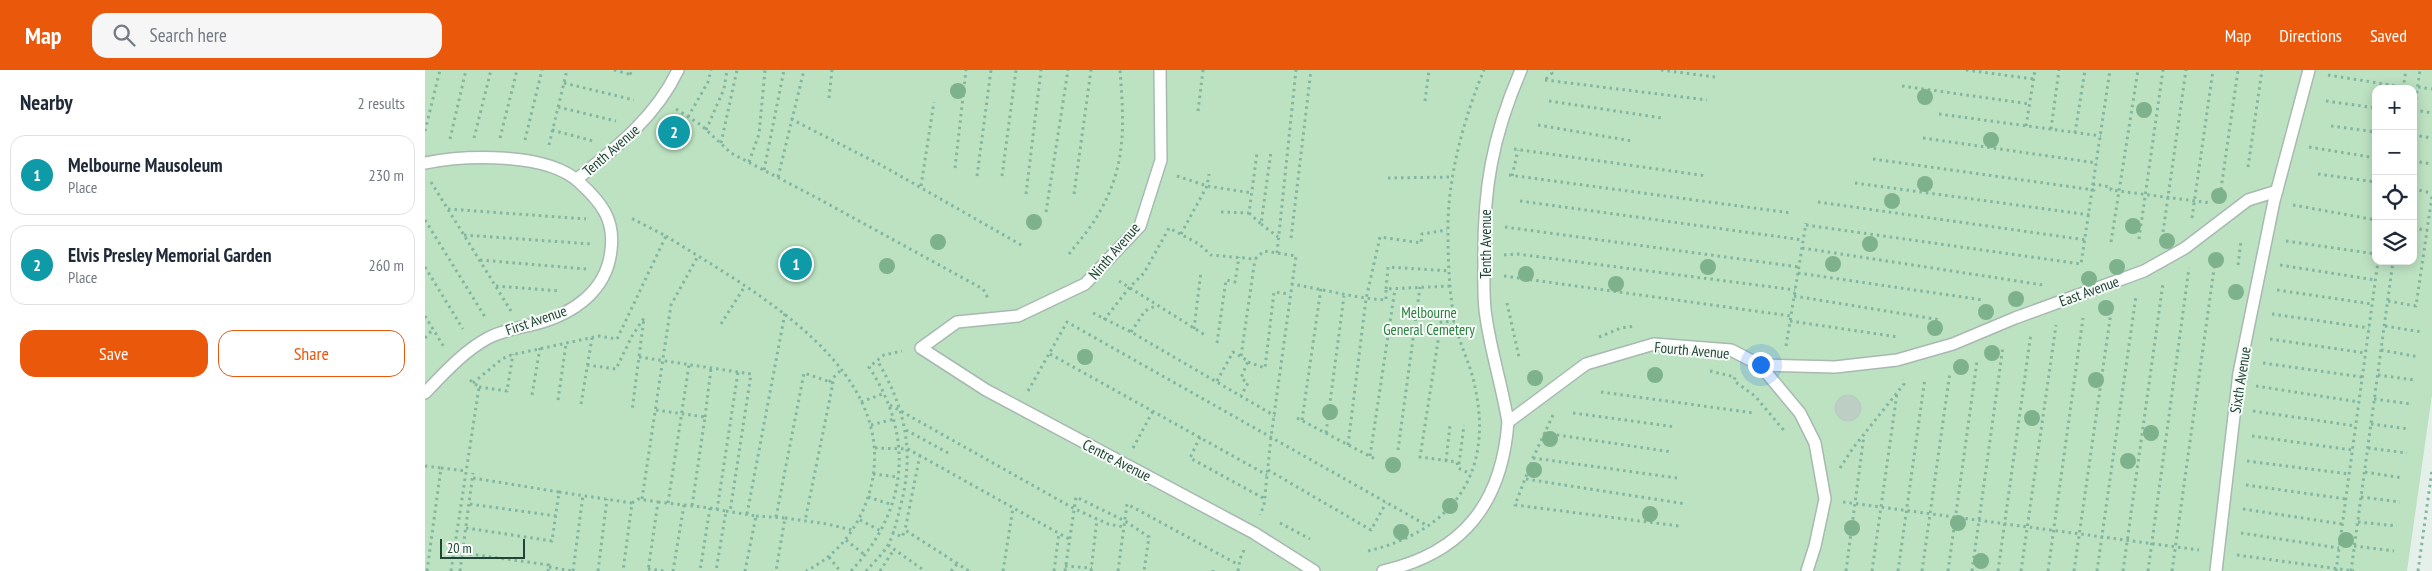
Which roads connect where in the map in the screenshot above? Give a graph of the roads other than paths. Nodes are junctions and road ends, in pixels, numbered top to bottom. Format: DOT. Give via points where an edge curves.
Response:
graph roads {
  1 [pos="678,70"];
  2 [pos="1160,70"];
  3 [pos="1521,70"];
  4 [pos="2309,70"];
  5 [pos="425,163"];
  6 [pos="577,179"];
  7 [pos="2276,196"];
  8 [pos="921,348"];
  9 [pos="1760,365"];
  10 [pos="425,393"];
  11 [pos="1508,422"];
  12 [pos="1314,571"];
  13 [pos="1383,571"];
  14 [pos="1807,571"];
  15 [pos="2216,571"];
  1 -- 6 [label="lane, Tenth Avenue" via="659,103 638,126"];
  2 -- 8 [label="lane, Ninth Avenue" via="1161,160 1140,226 1085,284 1018,316 957,322"];
  3 -- 11 [label="lane, Tenth Avenue" via="1507,103 1489,172 1483,230 1485,315"];
  4 -- 7 [label="lane"];
  5 -- 6 [label="lane" via="469,158 519,160 544,165"];
  6 -- 10 [label="lane, First Avenue" via="600,201 610,220 612,246 602,282 572,308 535,324 495,335 476,346"];
  7 -- 9 [label="lane, East Avenue" via="2248,200 2185,248 2139,273 1953,344 1897,360 1835,367"];
  7 -- 15 [label="lane, Sixth Avenue" via="2239,373"];
  8 -- 12 [label="lane, Centre Avenue" via="986,390 1254,532"];
  9 -- 11 [label="lane, Fourth Avenue" via="1731,350 1654,344 1586,364"];
  9 -- 14 [label="lane, Fourth Avenue" via="1800,413 1815,443 1825,496"];
  11 -- 13 [label="lane" via="1501,470 1491,495 1473,520 1451,542 1427,558"];
}
